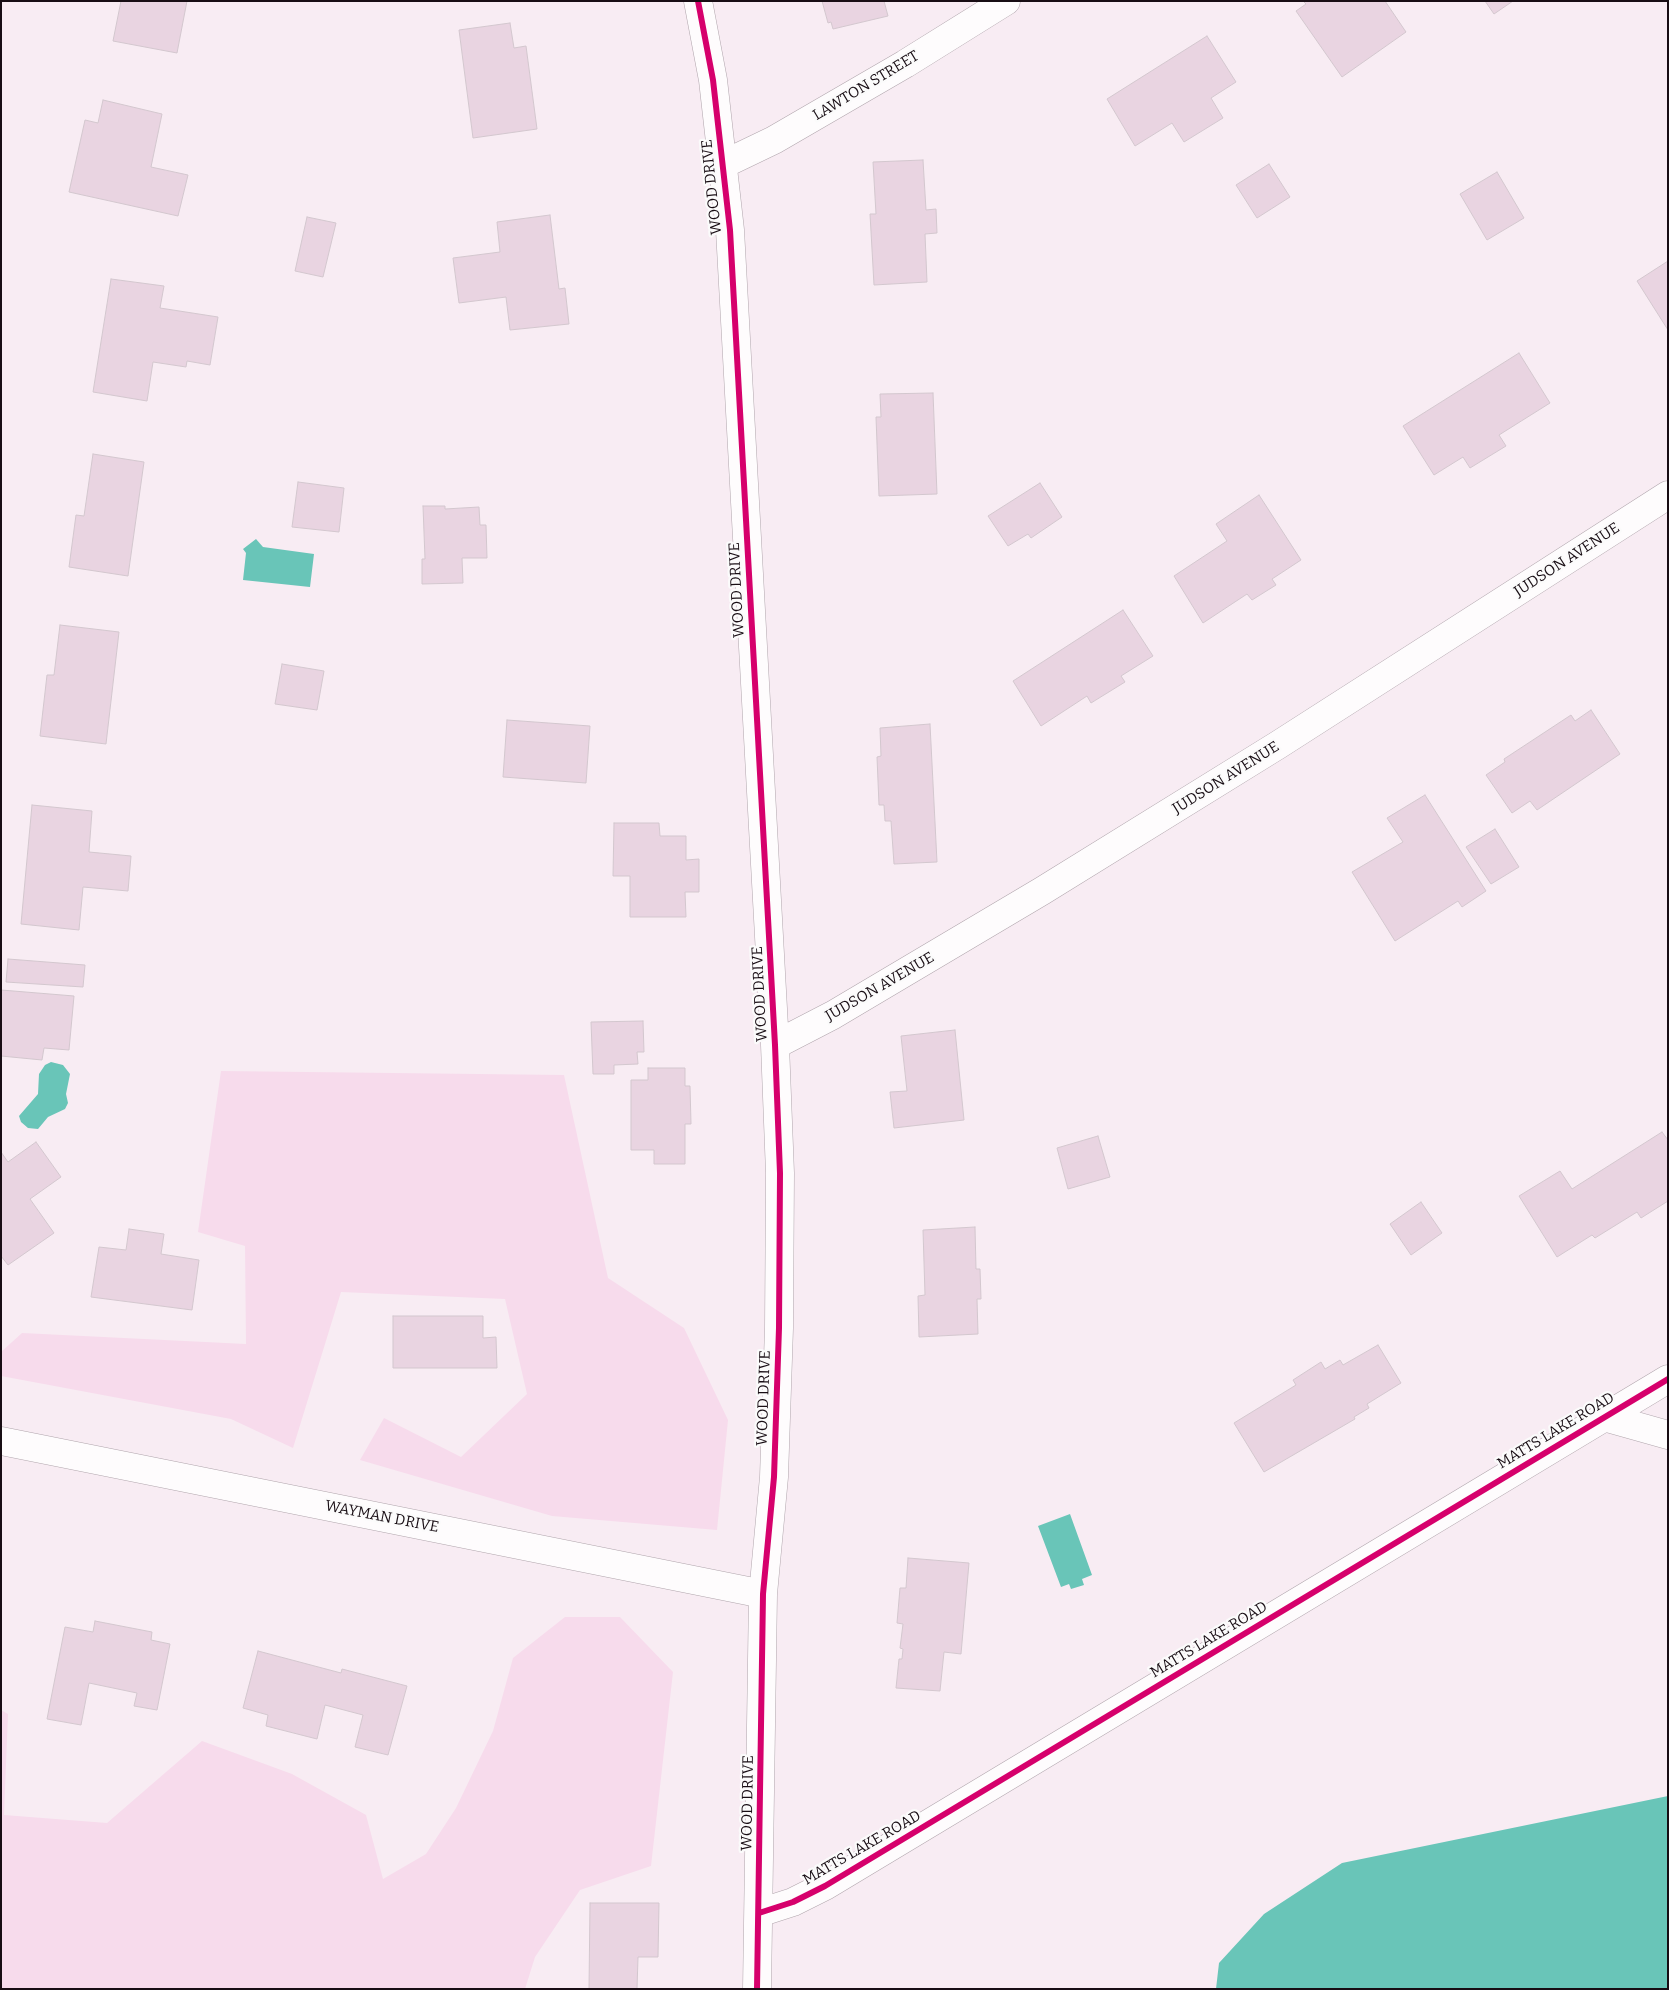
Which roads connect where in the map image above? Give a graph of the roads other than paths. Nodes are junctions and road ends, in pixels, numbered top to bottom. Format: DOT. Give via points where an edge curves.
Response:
graph roads {
  1 [pos="698,1"];
  2 [pos="1006,1"];
  3 [pos="722,165"];
  4 [pos="1668,495"];
  5 [pos="775,1045"];
  6 [pos="1668,1379"];
  7 [pos="1604,1417"];
  8 [pos="1668,1435"];
  9 [pos="1,1441"];
  10 [pos="763,1594"];
  11 [pos="759,1913"];
  12 [pos="757,1989"];
  1 -- 3 [label="street, WOOD DRIVE" via="713,80"];
  2 -- 3 [label="street, LAWTON STREET" via="774,140"];
  3 -- 5 [label="street, WOOD DRIVE" via="730,230"];
  4 -- 5 [label="street, JUDSON AVENUE" via="1278,746 833,1015"];
  5 -- 10 [label="street, WOOD DRIVE" via="780,1173 779,1328 774,1478"];
  6 -- 7 [label="street, MATTS LAKE ROAD"];
  7 -- 8 [label="street"];
  7 -- 11 [label="street, MATTS LAKE ROAD" via="825,1886 793,1902"];
  9 -- 10 [label="street, WAYMAN DRIVE"];
  10 -- 11 [label="street, WOOD DRIVE"];
  11 -- 12 [label="street, WOOD DRIVE"];
}
